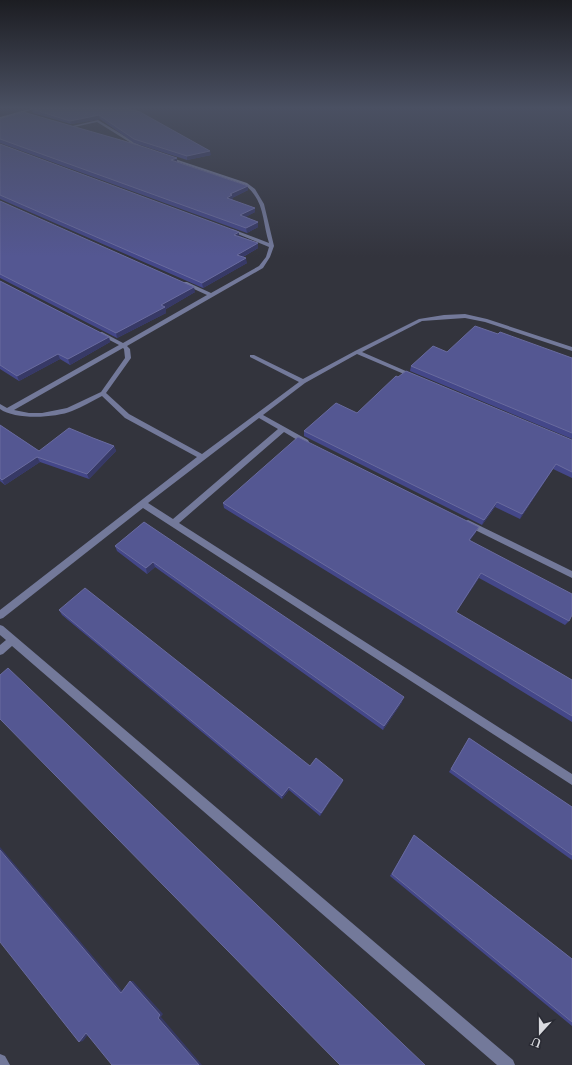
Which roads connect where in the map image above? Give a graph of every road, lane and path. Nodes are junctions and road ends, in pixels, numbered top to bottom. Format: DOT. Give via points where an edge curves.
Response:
graph roads {
  1 [pos="171,158"];
  2 [pos="228,230"];
  3 [pos="272,246"];
  4 [pos="181,282"];
  5 [pos="210,294"];
  6 [pos="96,330"];
  7 [pos="123,345"];
  8 [pos="572,349"];
  9 [pos="357,352"];
  10 [pos="252,356"];
  11 [pos="421,380"];
  12 [pos="303,382"];
  13 [pos="103,393"];
  14 [pos="0,406"];
  15 [pos="7,411"];
  16 [pos="258,415"];
  17 [pos="282,430"];
  18 [pos="311,444"];
  19 [pos="202,457"];
  20 [pos="143,504"];
  21 [pos="459,519"];
  22 [pos="173,524"];
  23 [pos="572,575"];
  24 [pos="0,615"];
  25 [pos="0,629"];
  26 [pos="12,640"];
  27 [pos="0,651"];
  28 [pos="572,780"];
  29 [pos="0,1061"];
  30 [pos="3,1065"];
  31 [pos="508,1065"];
  1 -- 3 [label="street" via="246,184 253,189 265,212"];
  2 -- 3 [label="street"];
  3 -- 5 [label="street" via="261,267"];
  4 -- 5 [label="street"];
  5 -- 7 [label="street"];
  6 -- 7 [label="street"];
  7 -- 13 [label="street" via="127,349 128,358"];
  7 -- 15 [label="street"];
  8 -- 9 [label="street" via="487,320 465,316 421,320"];
  9 -- 11 [label="street"];
  9 -- 12 [label="street"];
  10 -- 12 [label="street"];
  12 -- 16 [label="street"];
  13 -- 15 [label="street" via="69,410 54,414 29,415"];
  13 -- 19 [label="street" via="127,416"];
  14 -- 15 [label="street"];
  16 -- 17 [label="street"];
  16 -- 19 [label="street"];
  17 -- 18 [label="street"];
  17 -- 22 [label="street"];
  19 -- 20 [label="street"];
  20 -- 22 [label="street"];
  20 -- 24 [label="street"];
  21 -- 23 [label="street"];
  22 -- 28 [label="street"];
  25 -- 26 [label="street"];
  26 -- 27 [label="street"];
  26 -- 31 [label="street"];
  29 -- 30 [label="street"];
}
